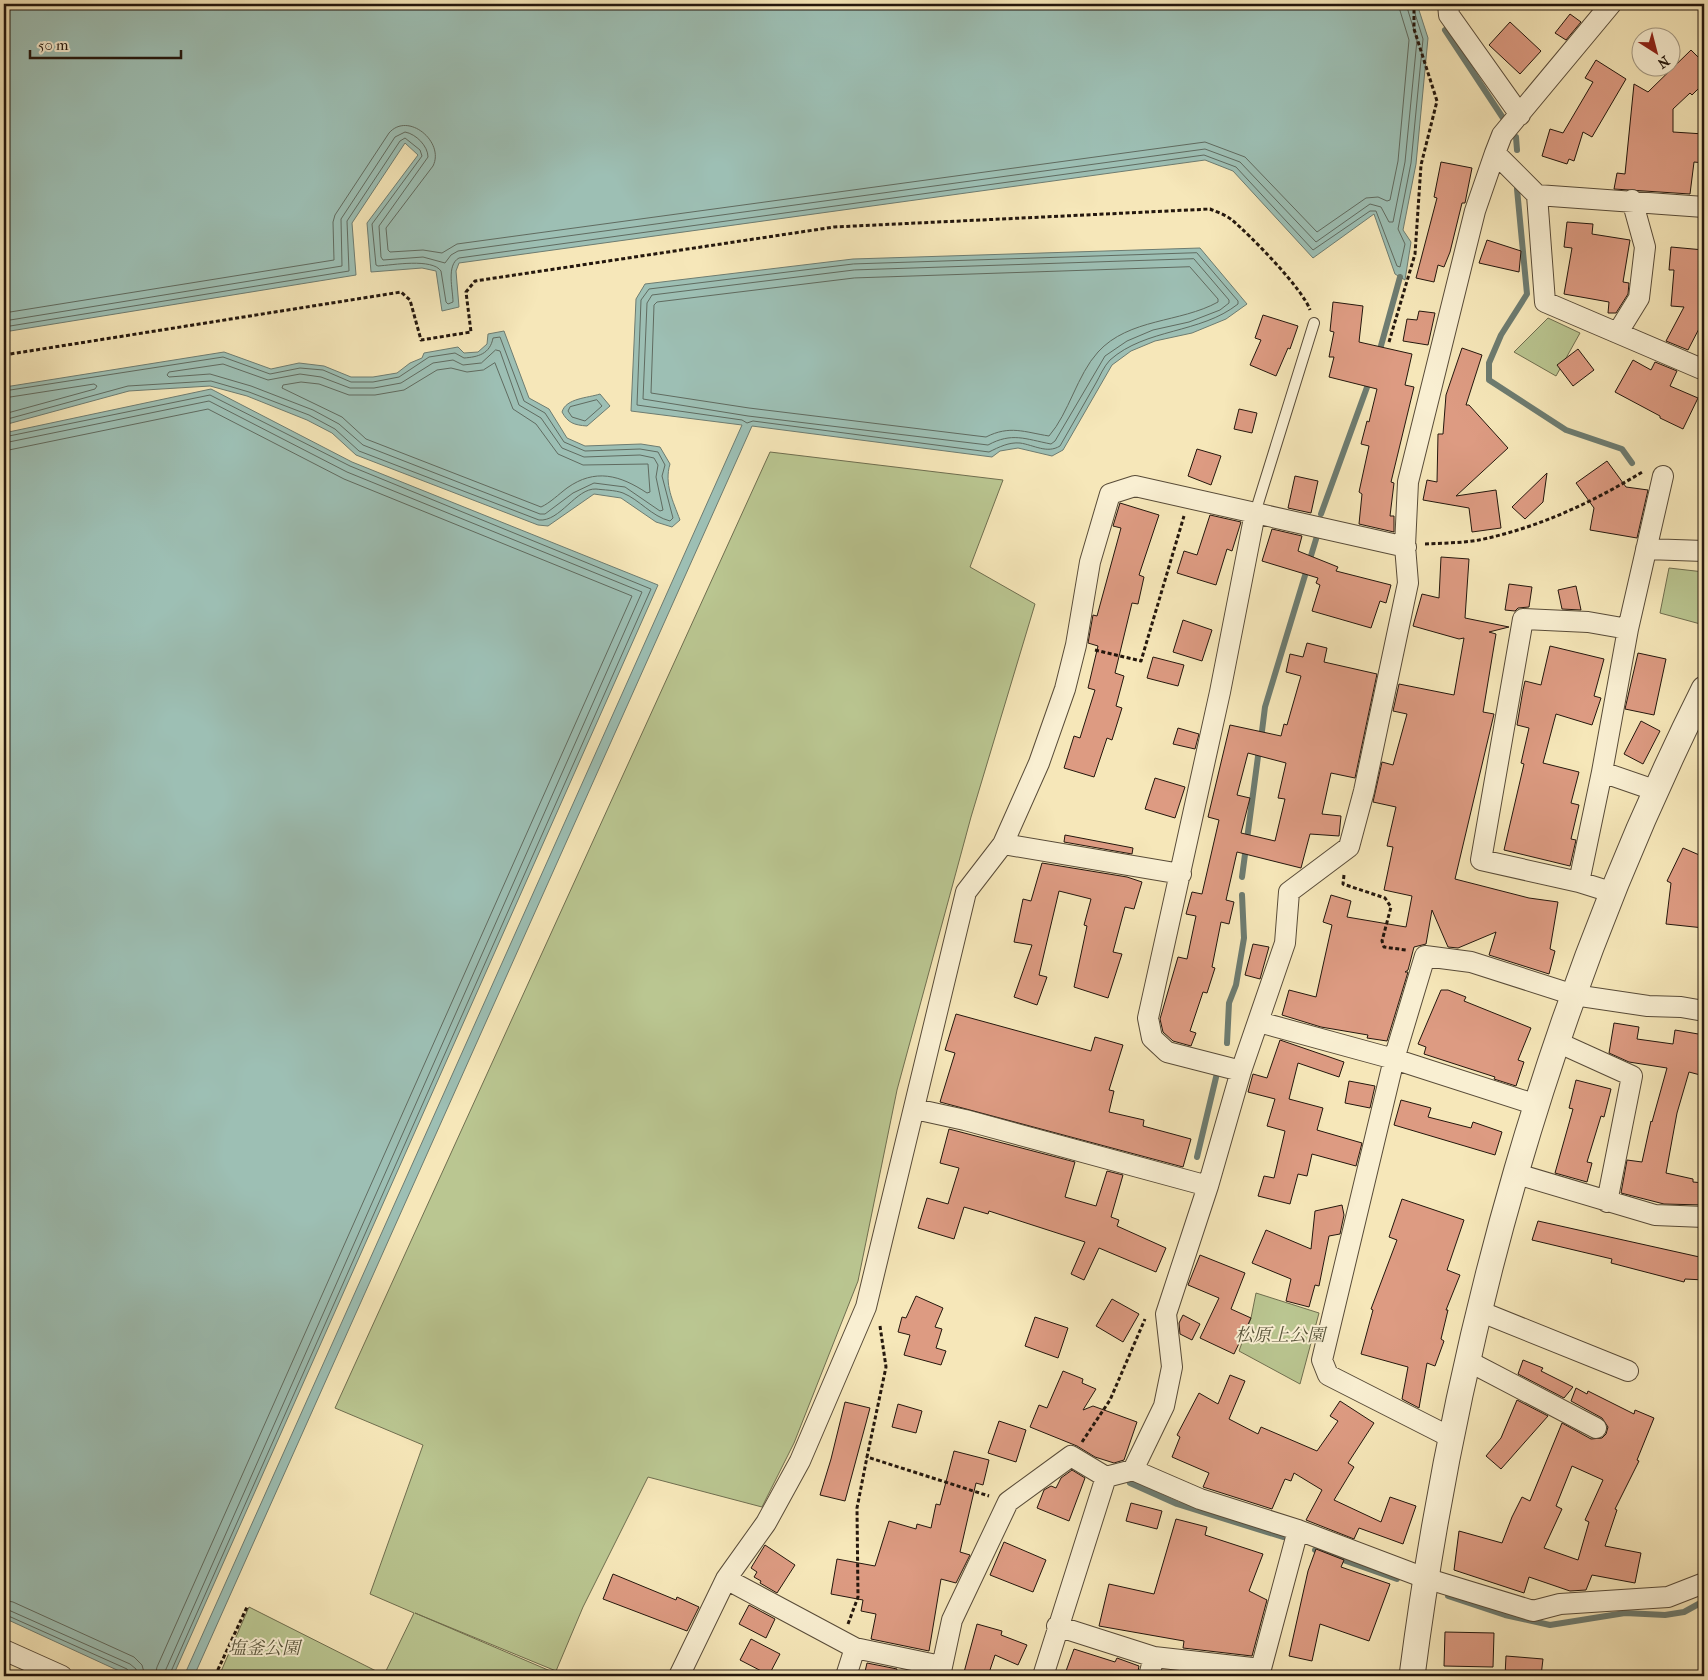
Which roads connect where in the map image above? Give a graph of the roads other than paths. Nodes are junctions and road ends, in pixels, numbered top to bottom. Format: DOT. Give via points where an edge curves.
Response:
graph roads {
  1 [pos="1448,4"];
  2 [pos="1611,4"];
  3 [pos="1520,115"];
  4 [pos="1495,153"];
  5 [pos="1537,195"];
  6 [pos="1632,200"];
  7 [pos="1704,206"];
  8 [pos="1314,323"];
  9 [pos="1618,332"];
  10 [pos="1704,370"];
  11 [pos="1663,476"];
  12 [pos="1255,513"];
  13 [pos="1406,546"];
  14 [pos="1646,549"];
  15 [pos="1704,551"];
  16 [pos="1628,629"];
  17 [pos="1703,692"];
  18 [pos="1602,772"];
  19 [pos="1657,791"];
  20 [pos="1003,844"];
  21 [pos="1181,874"];
  22 [pos="1579,882"];
  23 [pos="1614,893"];
  24 [pos="1574,995"];
  25 [pos="1704,1011"];
  26 [pos="1259,1022"];
  27 [pos="1557,1042"];
  28 [pos="1394,1059"];
  29 [pos="1241,1071"];
  30 [pos="1537,1105"];
  31 [pos="915,1110"];
  32 [pos="1517,1174"];
  33 [pos="1208,1186"];
  34 [pos="1608,1202"];
  35 [pos="1704,1217"];
  36 [pos="1479,1311"];
  37 [pos="1466,1360"];
  38 [pos="1628,1371"];
  39 [pos="1596,1428"];
  40 [pos="1450,1437"];
  41 [pos="1133,1470"];
  42 [pos="1106,1476"];
  43 [pos="1298,1530"];
  44 [pos="1425,1578"];
  45 [pos="726,1579"];
  46 [pos="1704,1583"];
  47 [pos="1057,1626"];
  48 [pos="848,1644"];
  49 [pos="4,1650"];
  50 [pos="1154,1657"];
  51 [pos="941,1671"];
  52 [pos="1260,1673"];
  53 [pos="62,1676"];
  54 [pos="679,1676"];
  55 [pos="846,1676"];
  56 [pos="1043,1676"];
  57 [pos="1149,1676"];
  58 [pos="1412,1676"];
  1 -- 3 [label="street" via="1449,15"];
  2 -- 3 [label="street"];
  3 -- 4 [label="street" via="1502,135"];
  4 -- 5 [label="street"];
  4 -- 13 [label="street" via="1475,211 1408,482"];
  5 -- 6 [label="street"];
  5 -- 9 [label="street" via="1545,302"];
  6 -- 7 [label="street"];
  6 -- 9 [label="street" via="1645,247 1639,298"];
  8 -- 12 [label="lane"];
  9 -- 10 [label="street"];
  11 -- 14 [label="street"];
  12 -- 13 [label="street"];
  12 -- 20 [label="street" via="1135,486 1110,494 1090,562 1065,689 1039,762"];
  12 -- 21 [label="street"];
  13 -- 26 [label="street" via="1408,583 1349,847 1289,892 1285,943"];
  14 -- 15 [label="street"];
  14 -- 16 [label="street"];
  16 -- 18 [label="street"];
  16 -- 22 [label="street" via="1588,622 1523,619 1481,860"];
  17 -- 19 [label="street"];
  18 -- 19 [label="street"];
  18 -- 22 [label="street"];
  19 -- 23 [label="street"];
  20 -- 21 [label="street"];
  20 -- 31 [label="street" via="966,892"];
  21 -- 29 [label="street" via="1148,1018 1152,1038 1167,1052"];
  22 -- 23 [label="street"];
  23 -- 24 [label="street"];
  24 -- 25 [label="street"];
  24 -- 27 [label="street"];
  24 -- 28 [label="street" via="1471,962 1425,956"];
  26 -- 28 [label="street"];
  26 -- 29 [label="street"];
  27 -- 30 [label="street"];
  27 -- 34 [label="street" via="1632,1076"];
  28 -- 30 [label="street"];
  28 -- 40 [label="street" via="1322,1360 1328,1375"];
  29 -- 33 [label="street"];
  30 -- 32 [label="street"];
  31 -- 33 [label="street" via="965,1120"];
  31 -- 45 [label="street" via="866,1307 800,1461 766,1523"];
  32 -- 34 [label="street"];
  32 -- 36 [label="street"];
  33 -- 41 [label="street" via="1166,1314 1172,1367 1164,1406"];
  34 -- 35 [label="street" via="1655,1214"];
  36 -- 37 [label="street"];
  36 -- 38 [label="street"];
  37 -- 39 [label="street"];
  37 -- 40 [label="street"];
  40 -- 44 [label="street"];
  41 -- 42 [label="street"];
  41 -- 43 [label="street" via="1200,1499"];
  42 -- 47 [label="street"];
  42 -- 51 [label="street" via="1070,1456 1008,1502 952,1620"];
  43 -- 44 [label="street"];
  43 -- 52 [label="street"];
  44 -- 46 [label="street" via="1533,1612 1560,1604 1668,1597"];
  44 -- 58 [label="street"];
  45 -- 48 [label="street"];
  45 -- 54 [label="street"];
  47 -- 50 [label="street"];
  47 -- 56 [label="street"];
  48 -- 51 [label="street"];
  48 -- 55 [label="street"];
  49 -- 53 [label="street"];
  50 -- 52 [label="street"];
  50 -- 57 [label="street"];
}
